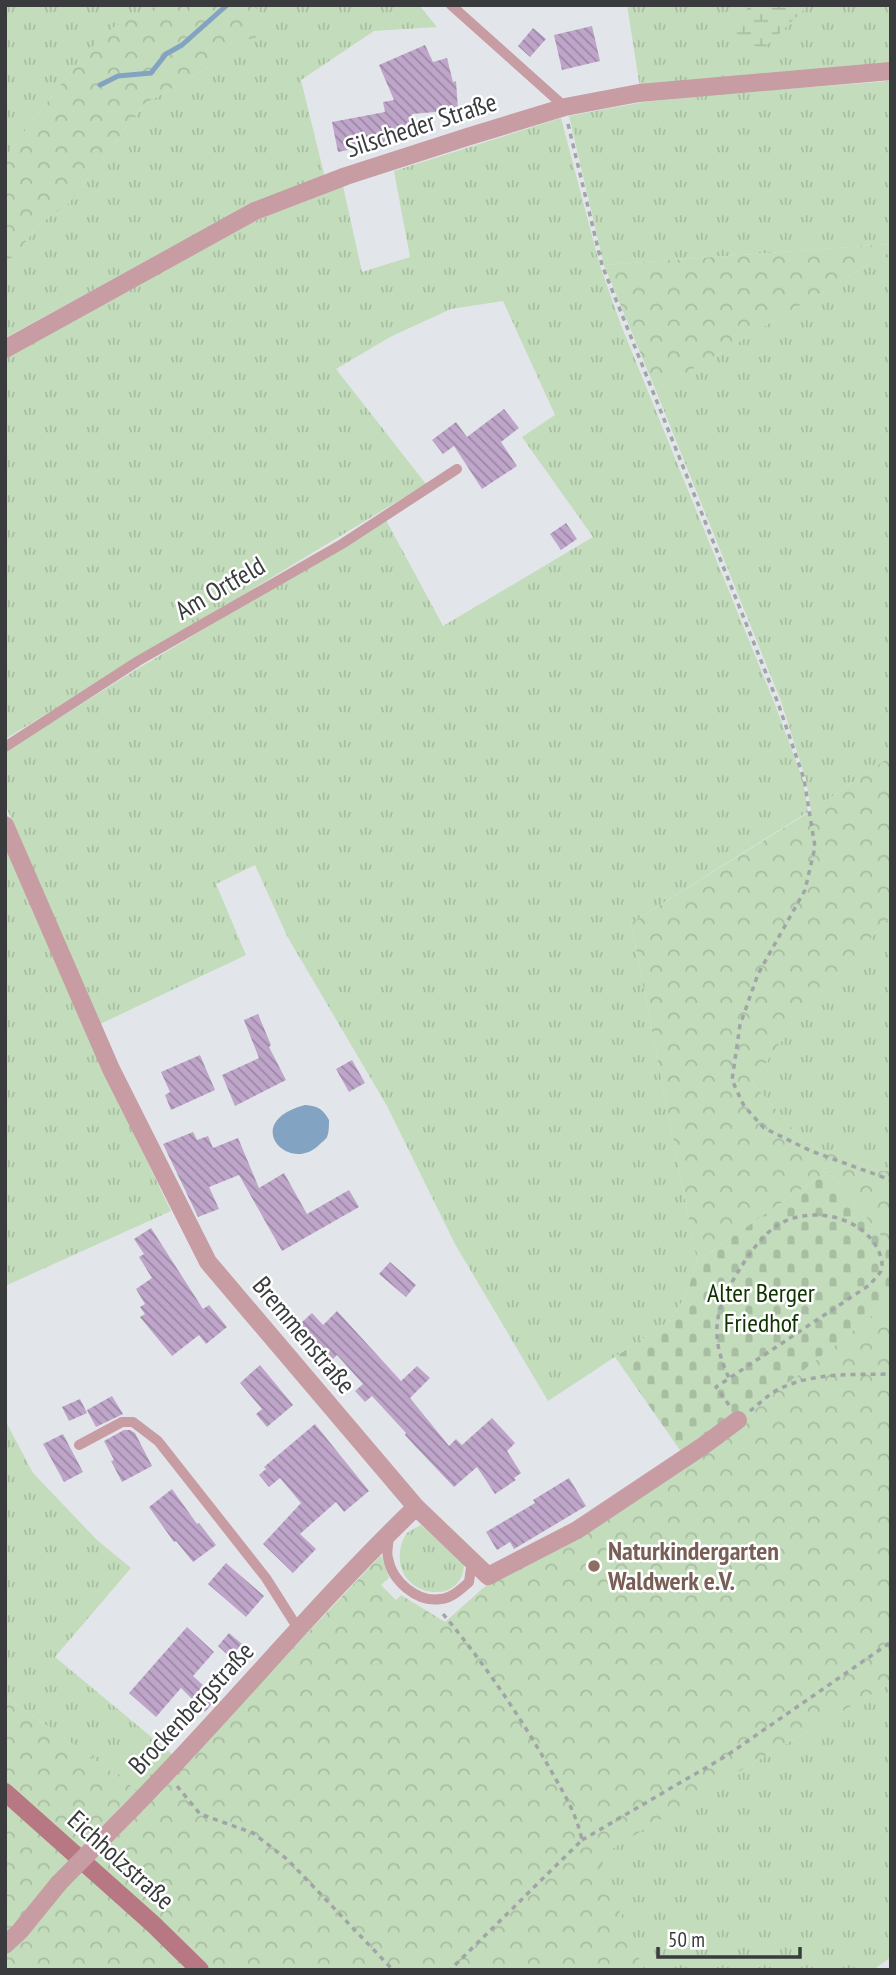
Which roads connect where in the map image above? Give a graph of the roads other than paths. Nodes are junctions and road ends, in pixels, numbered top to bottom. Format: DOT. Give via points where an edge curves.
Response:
graph roads {
  1 [pos="451,5"];
  2 [pos="891,71"];
  3 [pos="565,107"];
  4 [pos="5,349"];
  5 [pos="457,469"];
  6 [pos="5,747"];
  7 [pos="5,825"];
  8 [pos="738,1420"];
  9 [pos="79,1445"];
  10 [pos="416,1507"];
  11 [pos="389,1533"];
  12 [pos="472,1561"];
  13 [pos="299,1630"];
  14 [pos="5,1792"];
  15 [pos="5,1945"];
  16 [pos="200,1970"];
  1 -- 3 [label="lane"];
  2 -- 3 [label="street, Silscheder Straße" via="639,93"];
  3 -- 4 [label="street, Silscheder Straße" via="346,176 255,211"];
  5 -- 6 [label="lane, Am Ortfeld" via="342,544 138,661"];
  7 -- 10 [label="street, Bremmenstraße" via="111,1069 208,1262"];
  8 -- 12 [label="street, Bremmenstraße" via="577,1530 488,1576"];
  9 -- 13 [label="lane" via="122,1422 133,1422 159,1441 266,1577"];
  10 -- 11 [label="street, Brockenbergstraße"];
  10 -- 12 [label="street, Bremmenstraße"];
  11 -- 12 [label="lane" via="388,1558 400,1584 421,1598 441,1600 456,1594 469,1582"];
  11 -- 13 [label="street, Brockenbergstraße"];
  13 -- 15 [label="street, Brockenbergstraße, bridge" via="166,1775 59,1882"];
  14 -- 16 [label="main road, Eichholzstraße"];
}
